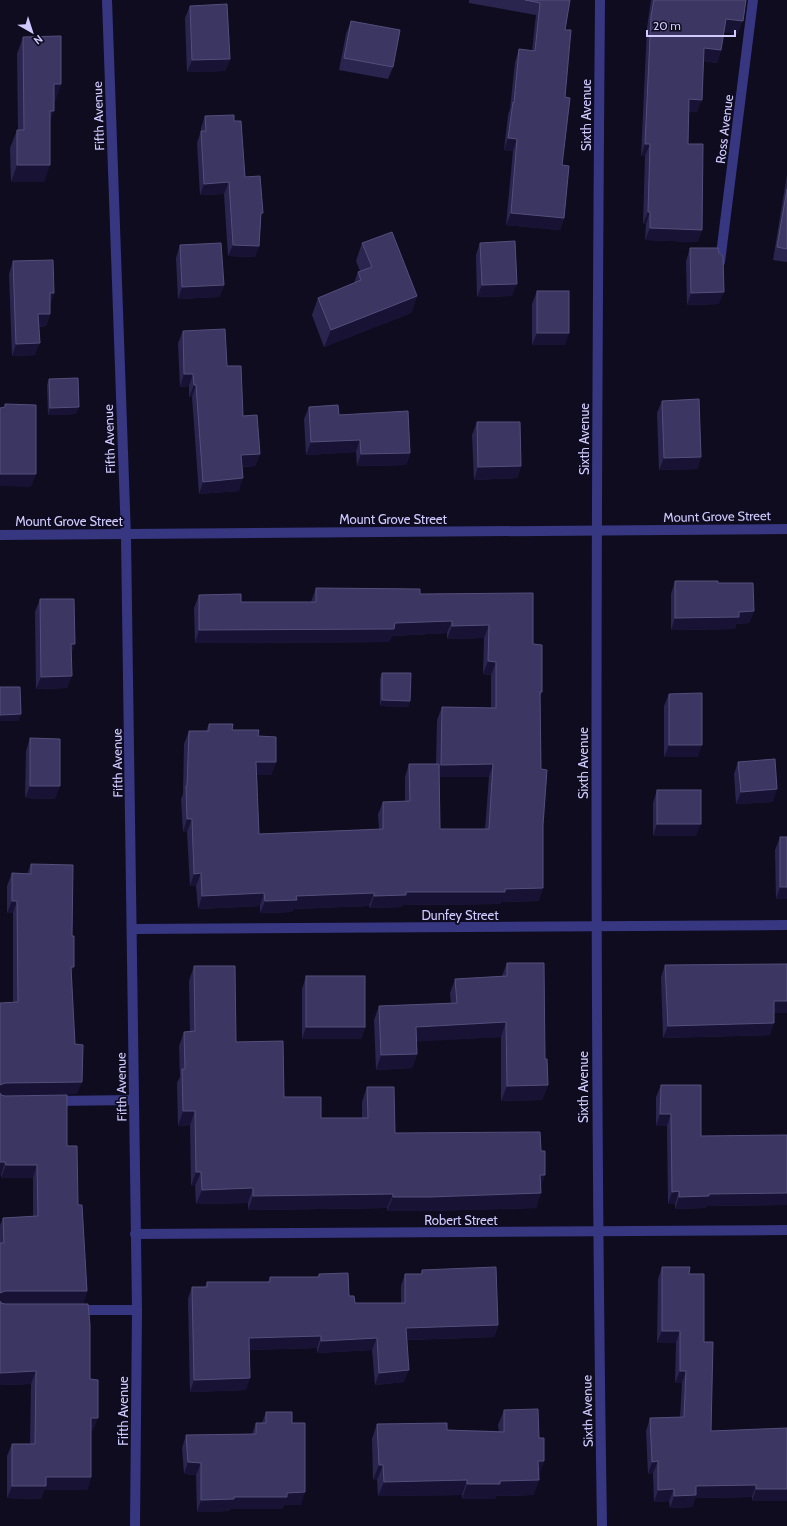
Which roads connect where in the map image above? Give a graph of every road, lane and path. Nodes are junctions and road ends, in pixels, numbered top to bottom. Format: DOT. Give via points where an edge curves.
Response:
graph roads {
  1 [pos="107,0"];
  2 [pos="600,0"];
  3 [pos="753,0"];
  4 [pos="720,262"];
  5 [pos="787,529"];
  6 [pos="596,530"];
  7 [pos="126,534"];
  8 [pos="0,535"];
  9 [pos="787,925"];
  10 [pos="596,928"];
  11 [pos="132,930"];
  12 [pos="134,1100"];
  13 [pos="47,1101"];
  14 [pos="787,1230"];
  15 [pos="597,1232"];
  16 [pos="135,1234"];
  17 [pos="68,1310"];
  18 [pos="137,1310"];
  19 [pos="135,1526"];
  20 [pos="602,1526"];
  1 -- 7 [label="street, Fifth Avenue"];
  2 -- 6 [label="street, Sixth Avenue"];
  3 -- 4 [label="street, Ross Avenue"];
  5 -- 6 [label="street, Mount Grove Street"];
  6 -- 7 [label="street, Mount Grove Street"];
  6 -- 10 [label="street, Sixth Avenue"];
  7 -- 8 [label="street, Mount Grove Street"];
  7 -- 11 [label="street, Fifth Avenue"];
  9 -- 10 [label="street, Dunfey Street"];
  10 -- 11 [label="street, Dunfey Street"];
  10 -- 15 [label="street, Sixth Avenue"];
  11 -- 12 [label="street, Fifth Avenue"];
  12 -- 13 [label="street"];
  12 -- 16 [label="street, Fifth Avenue"];
  14 -- 15 [label="street, Robert Street"];
  15 -- 16 [label="street, Robert Street"];
  15 -- 20 [label="street, Sixth Avenue"];
  16 -- 18 [label="street, Fifth Avenue"];
  17 -- 18 [label="street"];
  18 -- 19 [label="street, Fifth Avenue"];
}
